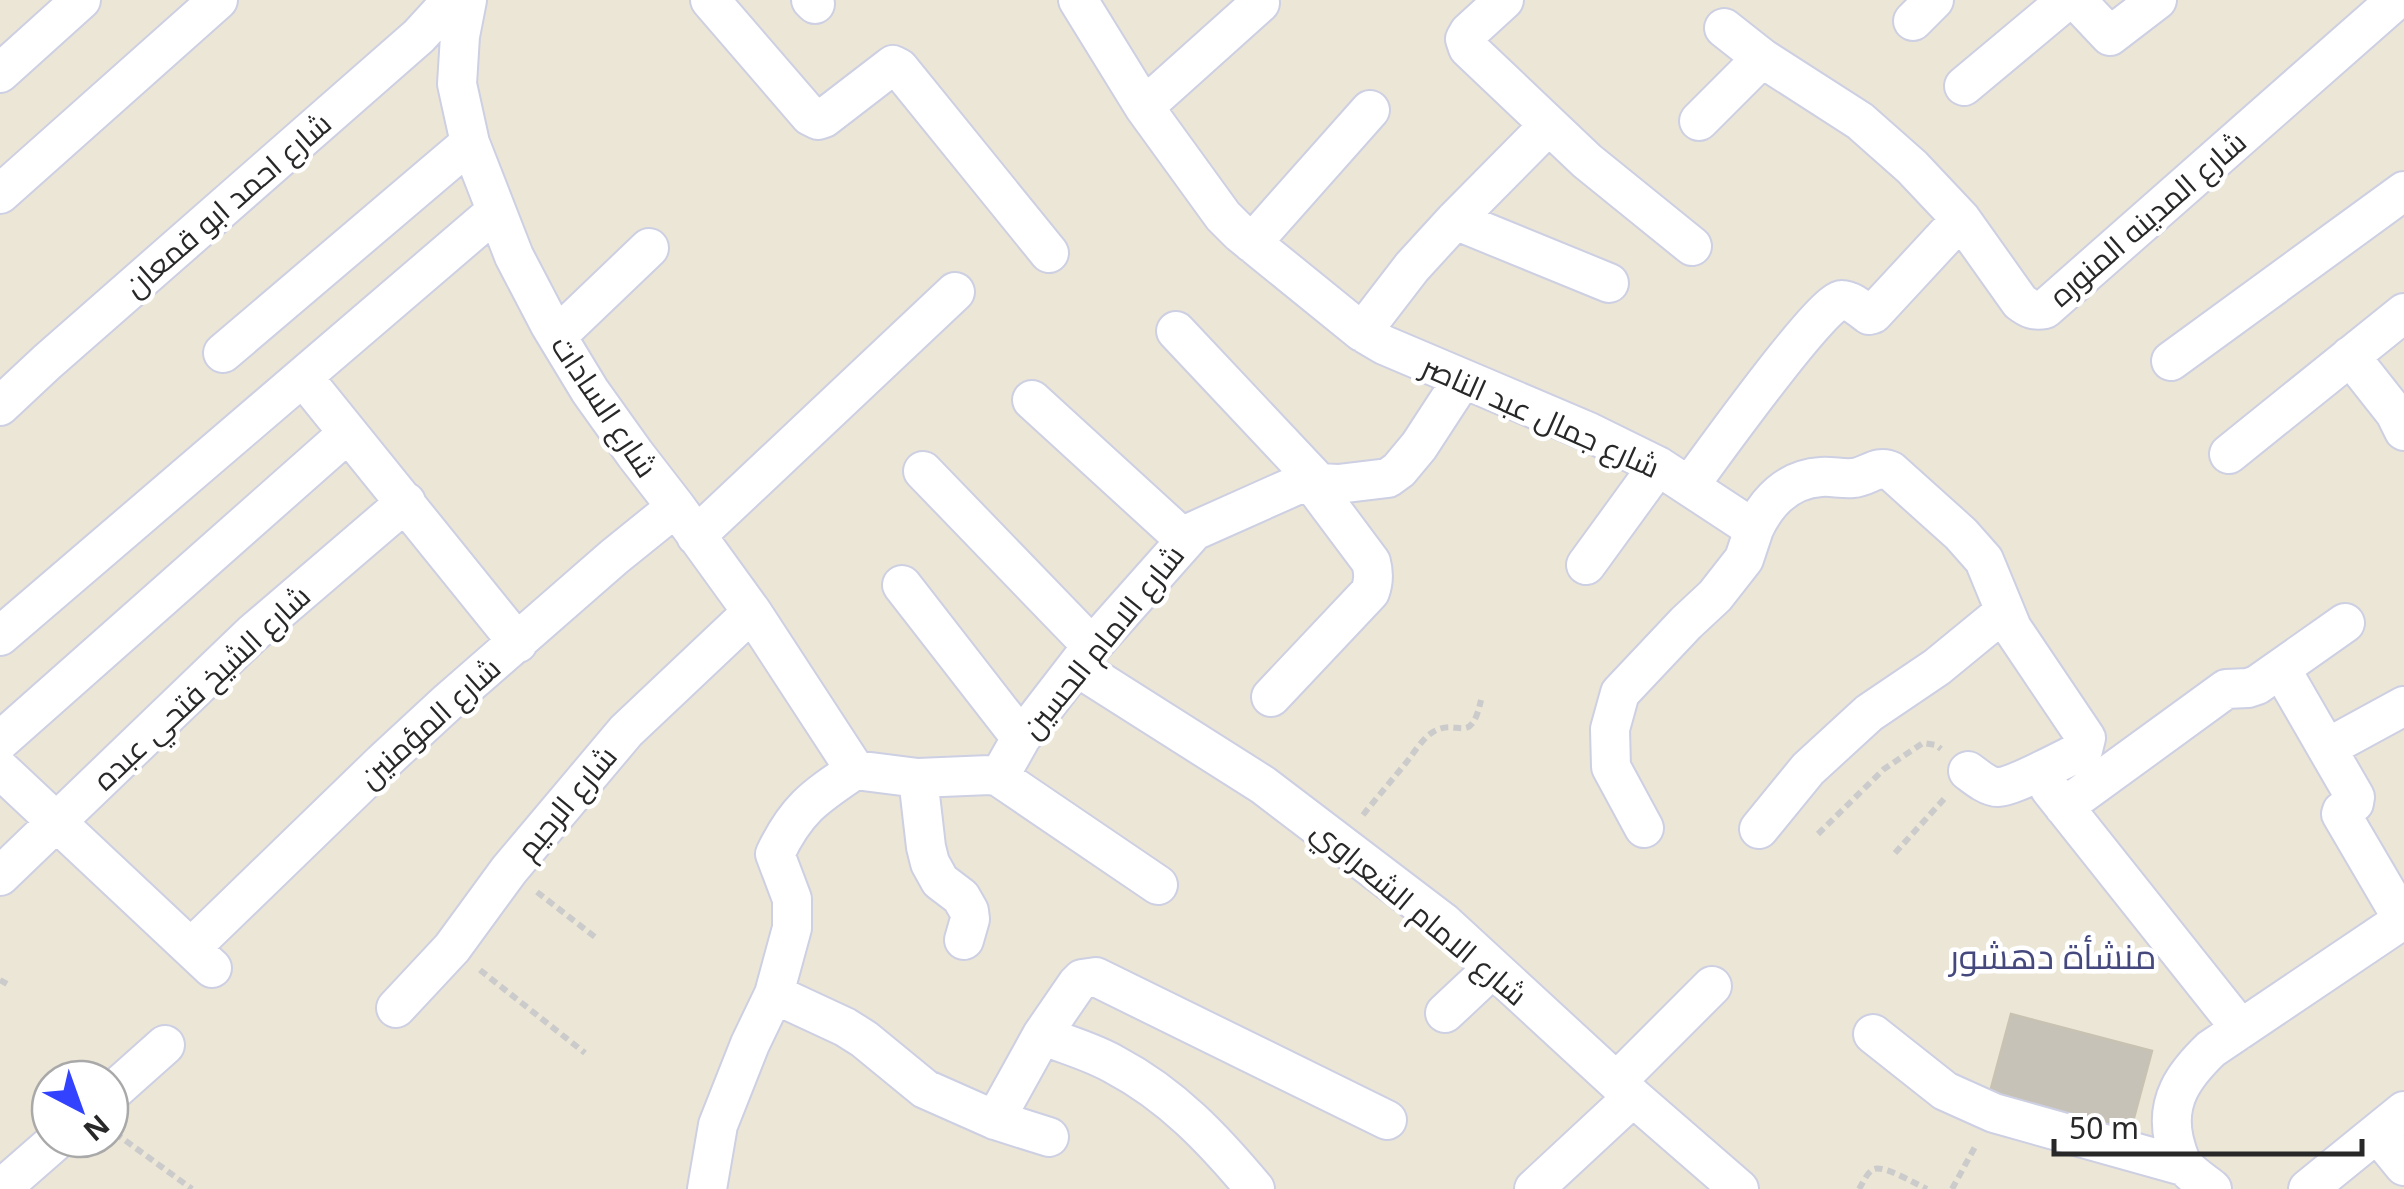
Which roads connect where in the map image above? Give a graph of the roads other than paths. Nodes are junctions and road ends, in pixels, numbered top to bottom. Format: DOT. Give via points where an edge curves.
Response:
graph roads {
  1 [pos="81,0"];
  2 [pos="218,0"];
  3 [pos="452,0"];
  4 [pos="467,0"];
  5 [pos="710,0"];
  6 [pos="1078,0"];
  7 [pos="1504,0"];
  8 [pos="2067,0"];
  9 [pos="2076,0"];
  10 [pos="2156,0"];
  11 [pos="2396,0"];
  12 [pos="1260,3"];
  13 [pos="1724,28"];
  14 [pos="1762,58"];
  15 [pos="0,73"];
  16 [pos="1964,86"];
  17 [pos="1144,107"];
  18 [pos="1370,110"];
  19 [pos="1699,121"];
  20 [pos="1548,126"];
  21 [pos="470,143"];
  22 [pos="2404,191"];
  23 [pos="0,194"];
  24 [pos="495,212"];
  25 [pos="1961,219"];
  26 [pos="1455,220"];
  27 [pos="1252,243"];
  28 [pos="1692,246"];
  29 [pos="649,248"];
  30 [pos="1048,253"];
  31 [pos="1609,283"];
  32 [pos="955,292"];
  33 [pos="2404,313"];
  34 [pos="1176,330"];
  35 [pos="1362,332"];
  36 [pos="557,336"];
  37 [pos="223,353"];
  38 [pos="2350,356"];
  39 [pos="2171,360"];
  40 [pos="302,377"];
  41 [pos="1462,380"];
  42 [pos="1032,400"];
  43 [pos="0,406"];
  44 [pos="2404,431"];
  45 [pos="348,433"];
  46 [pos="2229,454"];
  47 [pos="923,470"];
  48 [pos="1674,476"];
  49 [pos="1316,483"];
  50 [pos="406,502"];
  51 [pos="686,521"];
  52 [pos="1754,529"];
  53 [pos="1184,540"];
  54 [pos="1586,565"];
  55 [pos="902,585"];
  56 [pos="752,612"];
  57 [pos="2004,612"];
  58 [pos="2345,623"];
  59 [pos="0,636"];
  60 [pos="518,643"];
  61 [pos="1085,656"];
  62 [pos="2280,669"];
  63 [pos="1271,697"];
  64 [pos="2404,706"];
  65 [pos="1021,738"];
  66 [pos="0,741"];
  67 [pos="2327,748"];
  68 [pos="0,769"];
  69 [pos="855,770"];
  70 [pos="1968,772"];
  71 [pos="2037,772"];
  72 [pos="999,777"];
  73 [pos="918,778"];
  74 [pos="2064,807"];
  75 [pos="58,822"];
  76 [pos="1644,828"];
  77 [pos="1758,829"];
  78 [pos="0,876"];
  79 [pos="1158,885"];
  80 [pos="2404,919"];
  81 [pos="964,940"];
  82 [pos="1493,968"];
  83 [pos="1712,986"];
  84 [pos="774,994"];
  85 [pos="396,1008"];
  86 [pos="1445,1013"];
  87 [pos="2242,1029"];
  88 [pos="1872,1034"];
  89 [pos="1042,1035"];
  90 [pos="165,1046"];
  91 [pos="130,1077"];
  92 [pos="1625,1089"];
  93 [pos="995,1120"];
  94 [pos="1387,1120"];
  95 [pos="2390,1122"];
  96 [pos="1049,1137"];
  97 [pos="36,1159"];
  98 [pos="2404,1166"];
  99 [pos="2198,1177"];
  100 [pos="10,1182"];
  101 [pos="707,1189"];
  102 [pos="1255,1189"];
  103 [pos="1534,1189"];
  104 [pos="1739,1189"];
  105 [pos="2308,1189"];
  1 -- 15 [label="street"];
  2 -- 23 [label="street"];
  3 -- 43 [label="street, شارع احمد ابو قمعان"];
  4 -- 21 [label="street, شارع السادات" via="457,84"];
  5 -- 30 [label="street" via="818,120 889,68 899,68"];
  6 -- 17 [label="street, شارع جمال عبد الناصر"];
  7 -- 20 [label="street" via="1468,32 1468,48"];
  8 -- 16 [label="street"];
  9 -- 10 [label="street" via="2110,36"];
  11 -- 25 [label="street, شارع المدينه المنوره" via="2046,309 2020,302"];
  12 -- 17 [label="street"];
  13 -- 14 [label="street, شارع المدينه المنوره"];
  14 -- 19 [label="street"];
  14 -- 25 [label="street, شارع المدينه المنوره" via="1860,121"];
  17 -- 27 [label="street, شارع جمال عبد الناصر" via="1224,216"];
  18 -- 27 [label="street"];
  20 -- 26 [label="street"];
  20 -- 28 [label="street"];
  21 -- 24 [label="street, شارع السادات"];
  21 -- 37 [label="street"];
  22 -- 39 [label="street"];
  24 -- 36 [label="street, شارع السادات"];
  24 -- 40 [label="street"];
  25 -- 48 [label="street" via="1873,314 1846,300 1832,304"];
  26 -- 31 [label="street"];
  26 -- 35 [label="street"];
  27 -- 35 [label="street, شارع جمال عبد الناصر"];
  29 -- 36 [label="street"];
  32 -- 51 [label="street, شارع المؤمنين"];
  33 -- 38 [label="street"];
  34 -- 49 [label="street"];
  35 -- 41 [label="street, شارع جمال عبد الناصر"];
  36 -- 51 [label="street, شارع السادات"];
  38 -- 44 [label="street"];
  38 -- 46 [label="street"];
  40 -- 45 [label="street"];
  40 -- 59 [label="street"];
  41 -- 48 [label="street, شارع جمال عبد الناصر" via="1589,432"];
  41 -- 49 [label="street, شارع الامام الحسين" via="1388,478"];
  42 -- 53 [label="street"];
  45 -- 50 [label="street"];
  45 -- 66 [label="street"];
  47 -- 61 [label="street, شارع الامام الشعراوي"];
  48 -- 52 [label="street, شارع جمال عبد الناصر"];
  48 -- 54 [label="street"];
  49 -- 53 [label="street, شارع الامام الحسين" via="1264,500"];
  49 -- 63 [label="street" via="1365,552 1374,583"];
  50 -- 60 [label="street"];
  50 -- 75 [label="street, شارع الشيخ فتحي عبده" via="253,633"];
  51 -- 56 [label="street, شارع السادات"];
  51 -- 60 [label="street, شارع المؤمنين" via="614,557"];
  52 -- 57 [label="street" via="1786,486 1885,468 1984,560"];
  52 -- 76 [label="street" via="1744,559 1716,596 1620,693 1610,729 1611,767"];
  53 -- 61 [label="street, شارع الامام الحسين"];
  55 -- 65 [label="street"];
  56 -- 69 [label="street, شارع السادات"];
  56 -- 85 [label="street, شارع الرحيم" via="626,731"];
  57 -- 71 [label="street" via="2086,738 2083,750"];
  57 -- 77 [label="street" via="1870,713 1808,769"];
  58 -- 62 [label="street"];
  60 -- 75 [label="street, شارع المؤمنين" via="382,763 202,958"];
  61 -- 65 [label="street, شارع الامام الحسين"];
  61 -- 82 [label="street, شارع الامام الشعراوي" via="1340,843"];
  62 -- 67 [label="street"];
  62 -- 74 [label="street" via="2248,688 2226,689"];
  64 -- 67 [label="street"];
  65 -- 72 [label="street, شارع الامام الحسين"];
  67 -- 80 [label="street" via="2355,796 2341,814"];
  68 -- 75 [label="street"];
  69 -- 73 [label="street"];
  69 -- 84 [label="street" via="802,809 775,854 792,899 792,928"];
  70 -- 71 [label="street" via="1998,787"];
  71 -- 74 [label="street"];
  72 -- 73 [label="street"];
  72 -- 79 [label="street"];
  73 -- 81 [label="street" via="930,864 970,910"];
  74 -- 87 [label="street"];
  75 -- 78 [label="street, شارع الشيخ فتحي عبده"];
  80 -- 87 [label="street"];
  82 -- 86 [label="street"];
  82 -- 92 [label="street, شارع الامام الشعراوي"];
  83 -- 92 [label="street"];
  84 -- 93 [label="street" via="864,1039 925,1090"];
  84 -- 101 [label="street" via="718,1124"];
  87 -- 99 [label="street" via="2190,1070 2176,1095 2170,1124 2177,1152"];
  88 -- 99 [label="street" via="1944,1091 1994,1114"];
  89 -- 93 [label="street"];
  89 -- 94 [label="street" via="1082,979 1096,977"];
  89 -- 102 [label="street" via="1114,1064 1164,1096"];
  90 -- 91 [label="street"];
  92 -- 103 [label="street"];
  92 -- 104 [label="street, شارع الامام الشعراوي"];
  93 -- 96 [label="street"];
  95 -- 98 [label="street"];
  95 -- 105 [label="street"];
  97 -- 100 [label="street"];
}
